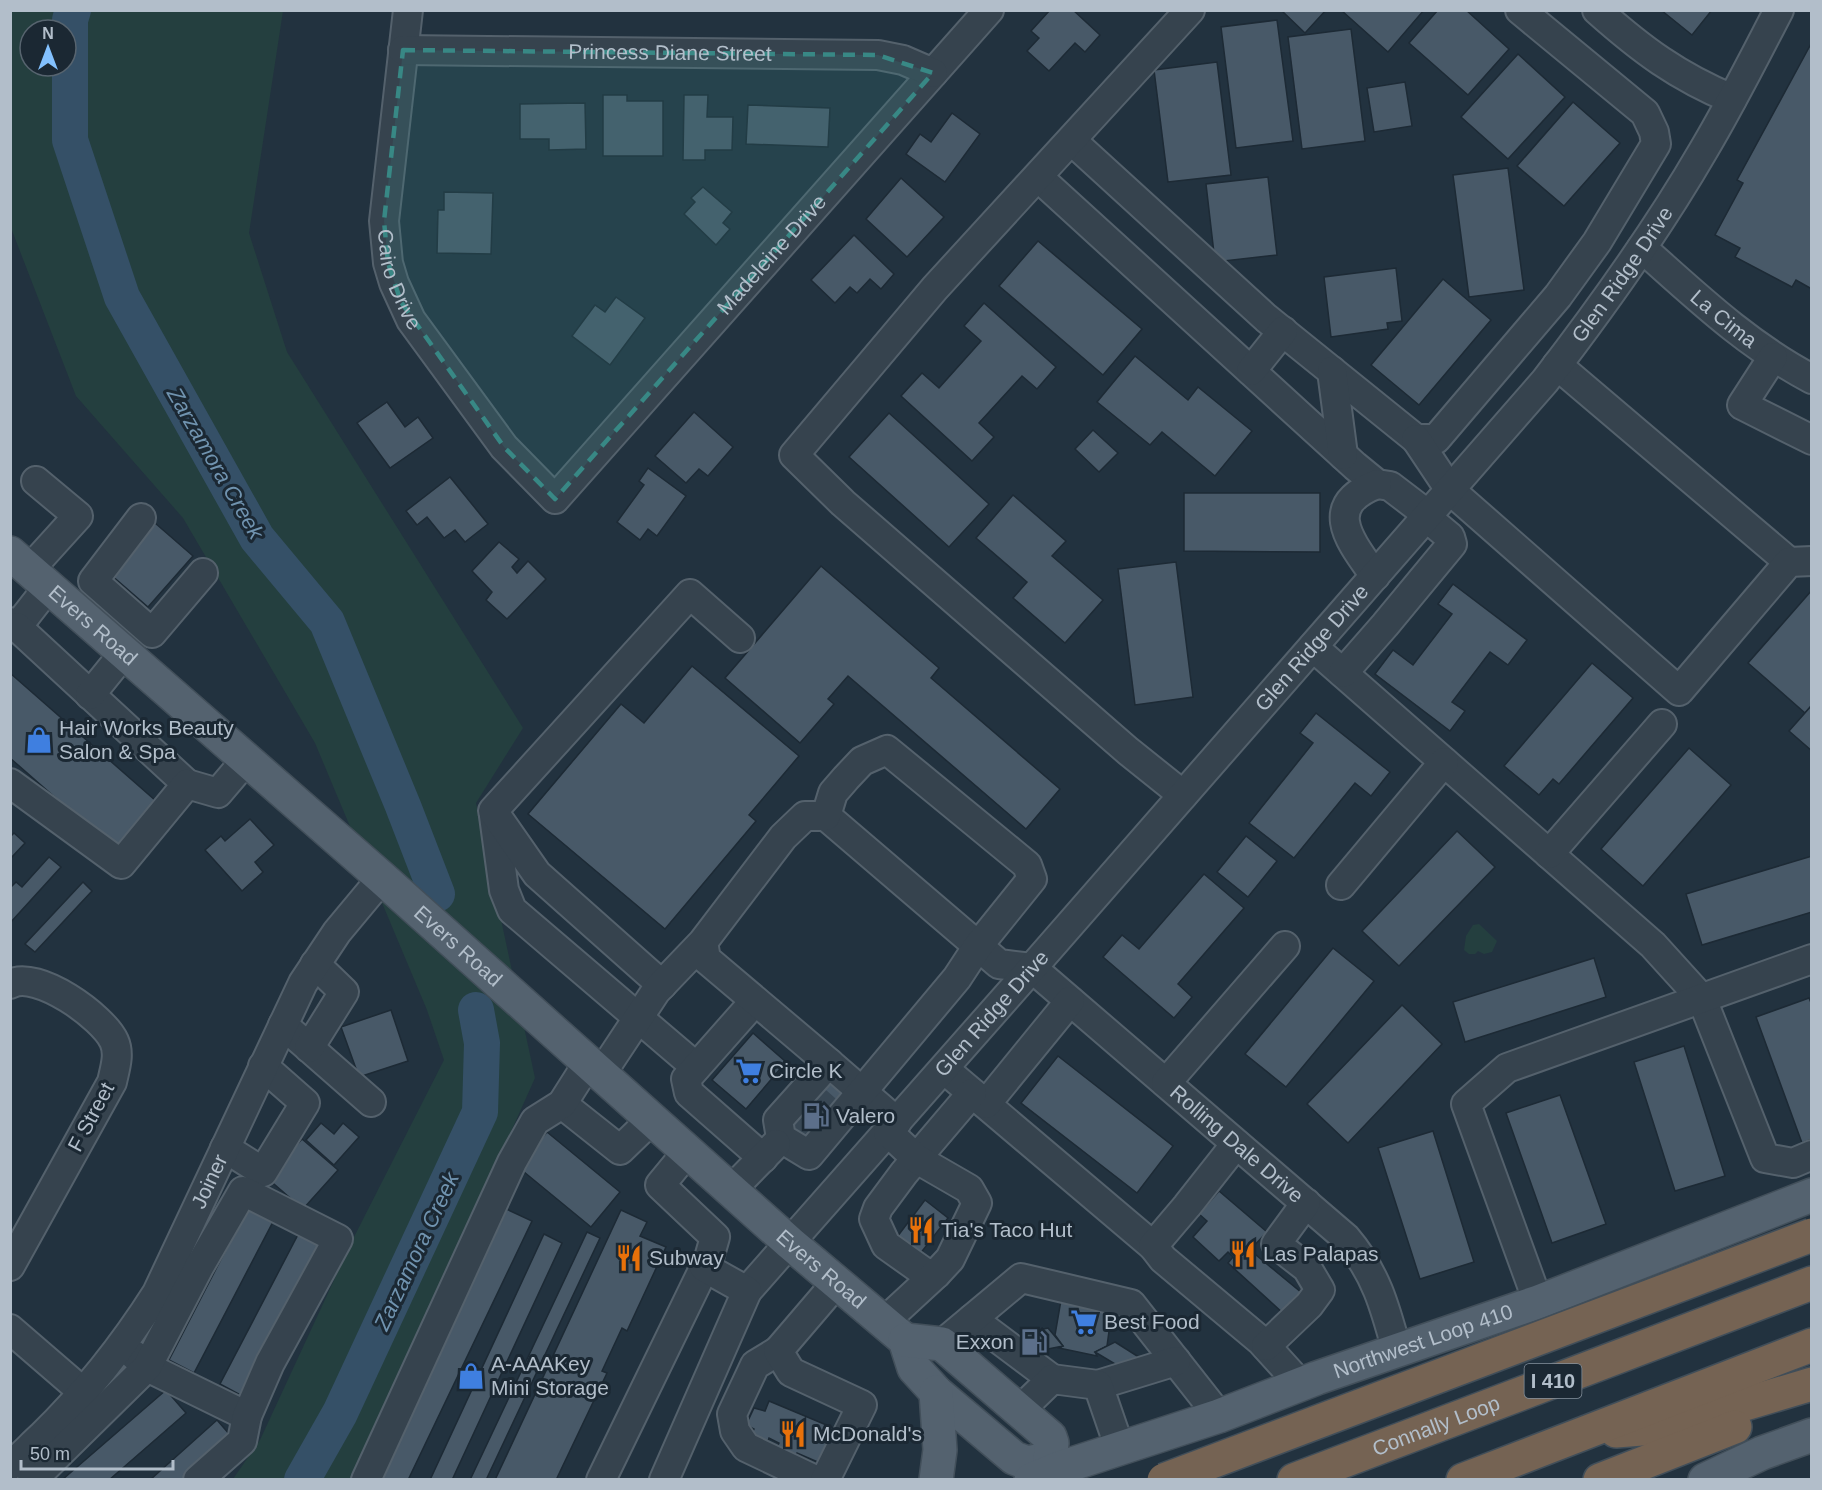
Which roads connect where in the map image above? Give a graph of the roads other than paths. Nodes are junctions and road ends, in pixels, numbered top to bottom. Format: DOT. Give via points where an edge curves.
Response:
graph roads {
  1 [pos="408,10"];
  2 [pos="989,10"];
  3 [pos="1190,10"];
  4 [pos="1520,10"];
  5 [pos="1597,10"];
  6 [pos="1779,10"];
  7 [pos="403,50"];
  8 [pos="933,73"];
  9 [pos="1732,99"];
  10 [pos="1072,141"];
  11 [pos="1038,177"];
  12 [pos="1594,247"];
  13 [pos="1642,248"];
  14 [pos="1626,272"];
  15 [pos="1283,332"];
  16 [pos="1773,357"];
  17 [pos="1557,365"];
  18 [pos="1251,371"];
  19 [pos="1332,371"];
  20 [pos="1811,378"];
  21 [pos="1416,439"];
  22 [pos="1812,440"];
  23 [pos="1343,455"];
  24 [pos="36,481"];
  25 [pos="1377,484"];
  26 [pos="1450,490"];
  27 [pos="555,499"];
  28 [pos="1427,516"];
  29 [pos="141,518"];
  30 [pos="1800,562"];
  31 [pos="30,569"];
  32 [pos="203,573"];
  33 [pos="1375,576"];
  34 [pos="116,601"];
  35 [pos="14,624"];
  36 [pos="94,626"];
  37 [pos="740,638"];
  38 [pos="1313,647"];
  39 [pos="124,653"];
  40 [pos="1343,673"];
  41 [pos="90,694"];
  42 [pos="1662,724"];
  43 [pos="246,760"];
  44 [pos="1444,762"];
  45 [pos="10,783"];
  46 [pos="187,784"];
  47 [pos="1183,795"];
  48 [pos="494,811"];
  49 [pos="826,816"];
  50 [pos="1549,854"];
  51 [pos="382,878"];
  52 [pos="1341,885"];
  53 [pos="703,942"];
  54 [pos="978,946"];
  55 [pos="1285,946"];
  56 [pos="1812,959"];
  57 [pos="315,964"];
  58 [pos="1032,968"];
  59 [pos="11,981"];
  60 [pos="662,985"];
  61 [pos="1702,999"];
  62 [pos="755,1001"];
  63 [pos="1070,1001"];
  64 [pos="638,1018"];
  65 [pos="283,1025"];
  66 [pos="309,1048"];
  67 [pos="829,1063"];
  68 [pos="264,1066"];
  69 [pos="696,1067"];
  70 [pos="595,1068"];
  71 [pos="944,1069"];
  72 [pos="1166,1083"];
  73 [pos="863,1092"];
  74 [pos="979,1099"];
  75 [pos="370,1102"];
  76 [pos="562,1104"];
  77 [pos="713,1115"];
  78 [pos="652,1119"];
  79 [pos="815,1119"];
  80 [pos="892,1127"];
  81 [pos="1236,1144"];
  82 [pos="225,1148"];
  83 [pos="772,1148"];
  84 [pos="686,1150"];
  85 [pos="1812,1155"];
  86 [pos="917,1159"];
  87 [pos="842,1184"];
  88 [pos="731,1190"];
  89 [pos="1812,1195"];
  90 [pos="1306,1203"];
  91 [pos="1812,1235"];
  92 [pos="790,1243"];
  93 [pos="1153,1246"];
  94 [pos="10,1266"];
  95 [pos="704,1268"];
  96 [pos="936,1274"];
  97 [pos="837,1282"];
  98 [pos="1812,1283"];
  99 [pos="747,1291"];
  100 [pos="1538,1302"];
  101 [pos="972,1319"];
  102 [pos="10,1329"];
  103 [pos="894,1331"];
  104 [pos="123,1342"];
  105 [pos="942,1344"];
  106 [pos="1812,1345"];
  107 [pos="1266,1346"];
  108 [pos="778,1351"];
  109 [pos="1397,1351"];
  110 [pos="1176,1361"];
  111 [pos="147,1367"];
  112 [pos="1052,1379"];
  113 [pos="1309,1381"];
  114 [pos="1812,1383"];
  115 [pos="1098,1385"];
  116 [pos="82,1392"];
  117 [pos="936,1392"];
  118 [pos="1812,1398"];
  119 [pos="1020,1410"];
  120 [pos="247,1416"];
  121 [pos="1218,1416"];
  122 [pos="1581,1434"];
  123 [pos="1812,1435"];
  124 [pos="1120,1449"];
  125 [pos="10,1466"];
  126 [pos="1052,1471"];
  127 [pos="606,1478"];
  128 [pos="32,1479"];
  129 [pos="198,1479"];
  130 [pos="366,1479"];
  131 [pos="664,1479"];
  132 [pos="815,1479"];
  133 [pos="825,1479"];
  134 [pos="936,1479"];
  135 [pos="1164,1479"];
  136 [pos="1192,1479"];
  137 [pos="1294,1479"];
  138 [pos="1463,1479"];
  139 [pos="1600,1479"];
  140 [pos="1705,1479"];
  1 -- 7 [label="street, Cairo Drive"];
  2 -- 8 [label="street, Madeleine Drive"];
  3 -- 10 [label="street"];
  4 -- 12 [label="street" via="1645,113 1654,132 1656,144"];
  5 -- 9 [label="street" via="1668,67"];
  6 -- 9 [label="street, Glen Ridge Drive"];
  7 -- 8 [label="street, Princess Diane Street" via="878,55 903,60"];
  7 -- 27 [label="street, Cairo Drive" via="384,222 394,283 411,320 504,447"];
  8 -- 27 [label="street, Madeleine Drive"];
  9 -- 13 [label="street, Glen Ridge Drive"];
  10 -- 11 [label="street"];
  10 -- 15 [label="street"];
  11 -- 18 [label="street"];
  11 -- 47 [label="street" via="935,288 794,455 843,503"];
  12 -- 14 [label="street"];
  12 -- 21 [label="street" via="1558,296 1436,439"];
  13 -- 14 [label="street, Glen Ridge Drive"];
  13 -- 16 [label="street, La Cima" via="1723,321"];
  14 -- 17 [label="street, Glen Ridge Drive"];
  15 -- 18 [label="street"];
  15 -- 19 [label="street"];
  16 -- 20 [label="street, La Cima"];
  16 -- 22 [label="street" via="1742,405"];
  17 -- 26 [label="street, Glen Ridge Drive"];
  17 -- 30 [label="street"];
  18 -- 23 [label="street"];
  19 -- 21 [label="street"];
  19 -- 23 [label="street"];
  21 -- 26 [label="street"];
  23 -- 25 [label="street"];
  24 -- 31 [label="street" via="78,516"];
  25 -- 28 [label="street" via="1390,486"];
  25 -- 33 [label="street" via="1356,495 1344,519 1352,544"];
  26 -- 28 [label="street, Glen Ridge Drive"];
  26 -- 30 [label="street" via="1679,691"];
  28 -- 33 [label="street, Glen Ridge Drive"];
  28 -- 40 [label="street" via="1450,537 1452,544"];
  29 -- 34 [label="street" via="93,580"];
  31 -- 35 [label="street"];
  31 -- 36 [label="main road, Evers Road"];
  32 -- 34 [label="street" via="152,633"];
  33 -- 38 [label="street, Glen Ridge Drive"];
  34 -- 36 [label="street"];
  35 -- 41 [label="street"];
  36 -- 39 [label="main road, Evers Road"];
  37 -- 48 [label="street" via="690,594"];
  38 -- 40 [label="street"];
  38 -- 47 [label="street, Glen Ridge Drive"];
  39 -- 41 [label="street"];
  39 -- 43 [label="main road, Evers Road"];
  40 -- 44 [label="street"];
  41 -- 46 [label="street"];
  42 -- 50 [label="street"];
  43 -- 46 [label="street" via="218,794"];
  43 -- 51 [label="main road, Evers Road"];
  44 -- 50 [label="street"];
  44 -- 52 [label="street"];
  45 -- 46 [label="street" via="121,864"];
  47 -- 58 [label="street, Glen Ridge Drive"];
  48 -- 60 [label="street" via="537,874"];
  48 -- 64 [label="street" via="504,890 512,910"];
  49 -- 53 [label="street" via="805,816 783,837"];
  49 -- 54 [label="street"];
  49 -- 54 [label="street" via="832,794 862,761 887,750 1027,865 1032,879"];
  50 -- 61 [label="street" via="1653,945"];
  51 -- 57 [label="street, Joiner"];
  51 -- 70 [label="main road, Evers Road"];
  53 -- 60 [label="street"];
  53 -- 62 [label="street" via="706,959"];
  54 -- 58 [label="street" via="999,964"];
  54 -- 73 [label="street" via="957,978"];
  55 -- 72 [label="street"];
  56 -- 61 [label="street"];
  57 -- 65 [label="street, Joiner"];
  57 -- 66 [label="street" via="344,992"];
  58 -- 63 [label="street, Rolling Dale Drive"];
  58 -- 71 [label="street, Glen Ridge Drive"];
  59 -- 94 [label="street, F Street" via="39,983 58,990 102,1024 114,1041 118,1058 112,1082"];
  60 -- 64 [label="street"];
  61 -- 85 [label="street" via="1765,1158 1793,1163"];
  61 -- 100 [label="street" via="1507,1068 1466,1104"];
  62 -- 67 [label="street"];
  62 -- 69 [label="street"];
  63 -- 72 [label="street, Rolling Dale Drive"];
  63 -- 74 [label="street"];
  64 -- 69 [label="street"];
  64 -- 70 [label="street"];
  65 -- 66 [label="street"];
  65 -- 68 [label="street, Joiner"];
  66 -- 75 [label="street"];
  67 -- 73 [label="street"];
  67 -- 79 [label="street"];
  68 -- 82 [label="street, Joiner"];
  68 -- 82 [label="street" via="305,1103 264,1172"];
  69 -- 77 [label="street" via="686,1079 689,1093"];
  70 -- 76 [label="street"];
  70 -- 78 [label="main road, Evers Road"];
  71 -- 74 [label="street"];
  71 -- 80 [label="street, Glen Ridge Drive"];
  72 -- 81 [label="street, Rolling Dale Drive"];
  73 -- 79 [label="street"];
  73 -- 80 [label="street"];
  74 -- 86 [label="street"];
  74 -- 93 [label="street"];
  76 -- 78 [label="street" via="620,1150"];
  76 -- 130 [label="street" via="535,1121 512,1162"];
  77 -- 83 [label="street"];
  77 -- 84 [label="street"];
  78 -- 84 [label="main road, Evers Road"];
  79 -- 83 [label="street"];
  79 -- 87 [label="street"];
  80 -- 86 [label="street"];
  80 -- 87 [label="street, Glen Ridge Drive"];
  81 -- 90 [label="street, Rolling Dale Drive"];
  81 -- 93 [label="street"];
  82 -- 104 [label="street, Joiner" via="157,1293"];
  83 -- 88 [label="street"];
  84 -- 88 [label="main road, Evers Road"];
  84 -- 95 [label="street" via="660,1185 716,1237"];
  86 -- 96 [label="street" via="969,1189 976,1203 950,1259"];
  86 -- 96 [label="street" via="878,1208 874,1219 886,1245 924,1272"];
  87 -- 92 [label="street, Glen Ridge Drive"];
  88 -- 92 [label="main road, Evers Road"];
  89 -- 100 [label="main road, Northwest Loop 410"];
  90 -- 107 [label="street" via="1276,1244 1307,1269 1320,1290 1310,1305"];
  90 -- 109 [label="street, Rolling Dale Drive" via="1362,1257 1386,1309"];
  91 -- 135 [label="highway, bridge"];
  92 -- 97 [label="main road, Evers Road"];
  92 -- 99 [label="street, Glen Ridge Drive"];
  93 -- 107 [label="street" via="1163,1259"];
  95 -- 99 [label="street"];
  95 -- 127 [label="street"];
  96 -- 103 [label="street"];
  97 -- 103 [label="main road, Evers Road"];
  97 -- 108 [label="street"];
  98 -- 137 [label="highway, Connally Loop / I 410"];
  99 -- 131 [label="street, Glen Ridge Drive"];
  100 -- 109 [label="main road, Northwest Loop 410"];
  101 -- 105 [label="street"];
  101 -- 110 [label="street" via="1021,1278 1131,1304"];
  101 -- 112 [label="street"];
  102 -- 116 [label="street"];
  103 -- 105 [label="main road"];
  103 -- 117 [label="main road" via="914,1368"];
  104 -- 111 [label="street"];
  104 -- 116 [label="street, Joiner"];
  105 -- 119 [label="main road"];
  106 -- 122 [label="highway"];
  107 -- 113 [label="street"];
  108 -- 132 [label="street" via="755,1365 732,1414 735,1431 746,1447"];
  108 -- 133 [label="street" via="791,1372 862,1405"];
  109 -- 113 [label="main road, Northwest Loop 410"];
  110 -- 115 [label="street"];
  110 -- 121 [label="street"];
  111 -- 120 [label="street"];
  111 -- 120 [label="street" via="243,1191 338,1239 270,1363"];
  111 -- 128 [label="street"];
  112 -- 115 [label="street"];
  112 -- 119 [label="street"];
  113 -- 121 [label="main road, Northwest Loop 410"];
  113 -- 136 [label="main road" via="1200,1456 1190,1475"];
  114 -- 122 [label="highway" via="1668,1427"];
  115 -- 124 [label="street"];
  116 -- 125 [label="street, Joiner"];
  117 -- 126 [label="main road" via="1014,1458"];
  117 -- 134 [label="main road" via="940,1449"];
  118 -- 139 [label="highway"];
  119 -- 126 [label="main road" via="1050,1437"];
  120 -- 129 [label="street" via="242,1441"];
  121 -- 124 [label="main road, Northwest Loop 410"];
  122 -- 138 [label="highway"];
  123 -- 140 [label="main road"];
  124 -- 126 [label="main road, Northwest Loop 410"];
}
